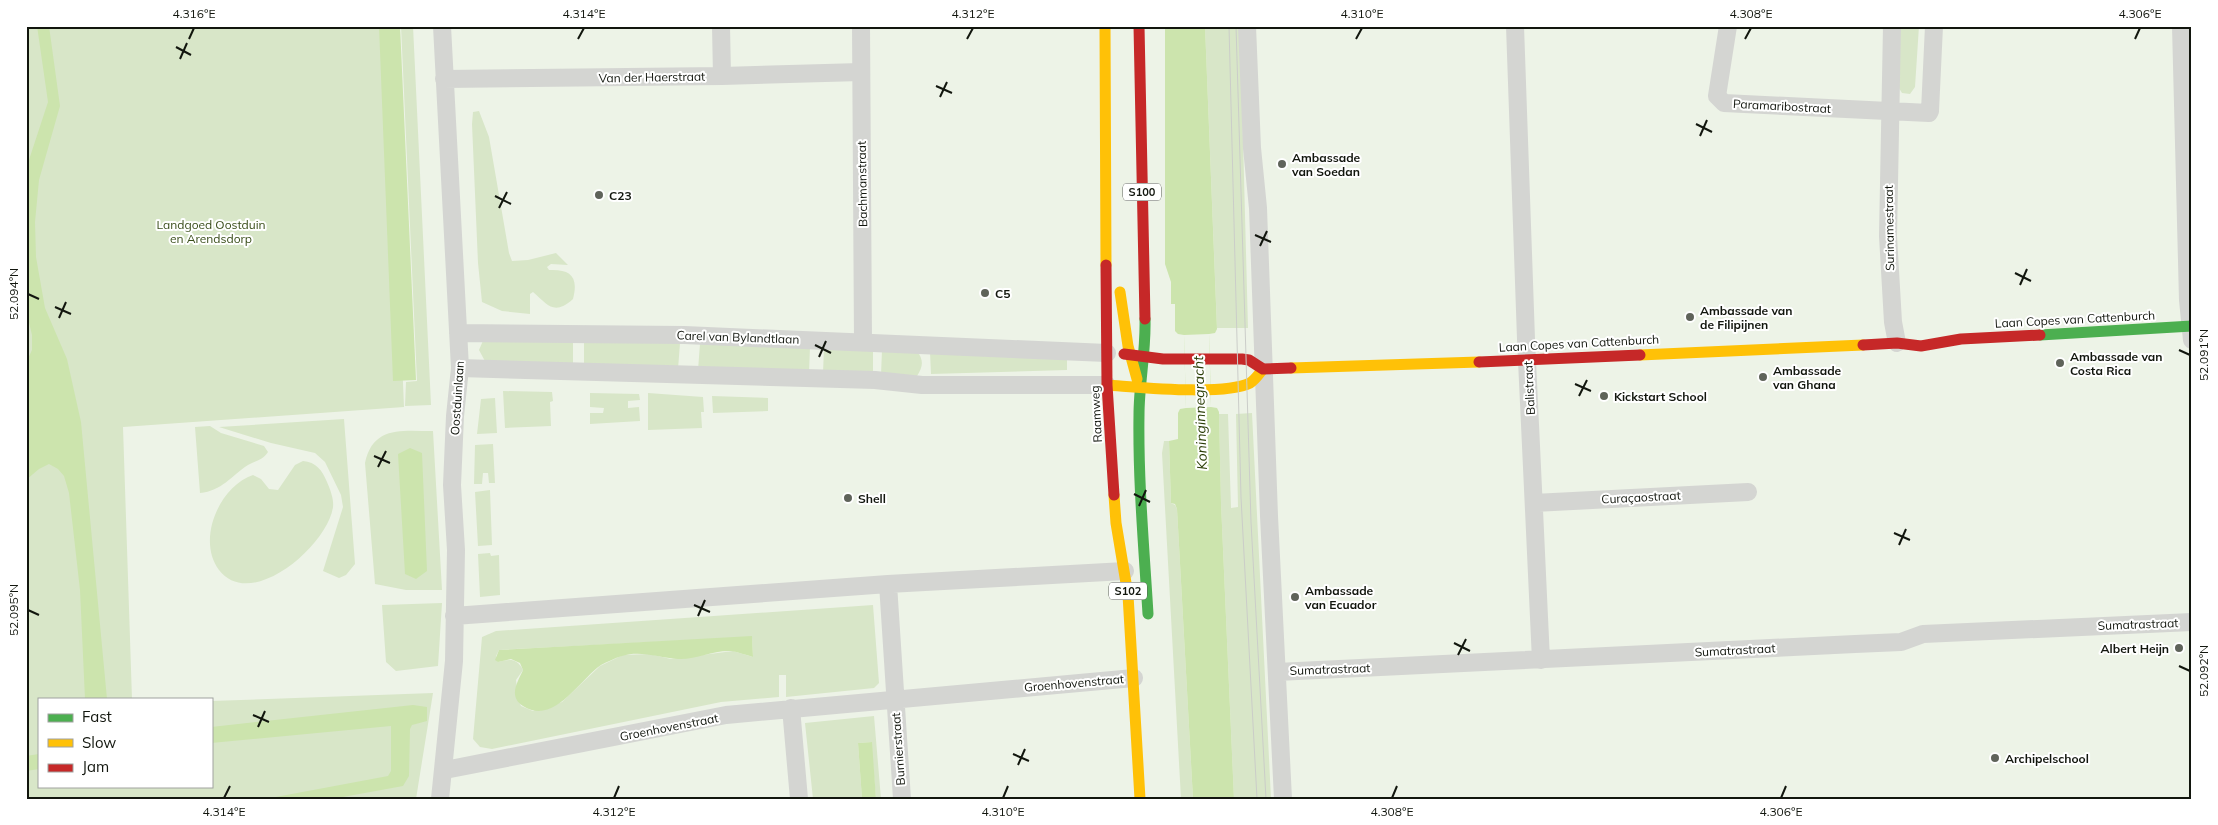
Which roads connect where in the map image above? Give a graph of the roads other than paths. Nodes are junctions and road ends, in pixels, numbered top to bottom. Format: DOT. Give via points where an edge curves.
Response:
graph roads {
  1 [pos="442,26"];
  2 [pos="721,26"];
  3 [pos="860,26"];
  4 [pos="1105,26"];
  5 [pos="1138,26"];
  6 [pos="1248,26"];
  7 [pos="1515,26"];
  8 [pos="1728,26"];
  9 [pos="1892,26"];
  10 [pos="1934,26"];
  11 [pos="2181,26"];
  12 [pos="861,72"];
  13 [pos="722,76"];
  14 [pos="444,79"];
  15 [pos="1889,112"];
  16 [pos="1107,224"];
  17 [pos="2191,331"];
  18 [pos="458,333"];
  19 [pos="863,341"];
  20 [pos="1897,343"];
  21 [pos="1107,353"];
  22 [pos="1128,354"];
  23 [pos="1146,357"];
  24 [pos="1528,359"];
  25 [pos="460,368"];
  26 [pos="1263,369"];
  27 [pos="1107,385"];
  28 [pos="1141,387"];
  29 [pos="1748,492"];
  30 [pos="1534,503"];
  31 [pos="1125,572"];
  32 [pos="888,584"];
  33 [pos="454,616"];
  34 [pos="2192,622"];
  35 [pos="1148,626"];
  36 [pos="1541,660"];
  37 [pos="1277,672"];
  38 [pos="1134,678"];
  39 [pos="895,699"];
  40 [pos="791,708"];
  41 [pos="444,770"];
  42 [pos="440,799"];
  43 [pos="451,799"];
  44 [pos="799,799"];
  45 [pos="902,799"];
  46 [pos="1140,799"];
  47 [pos="1283,799"];
  1 -- 14 [label="street, Oostduinlaan"];
  2 -- 13 [label="street"];
  3 -- 12 [label="street, Bachmanstraat"];
  4 -- 16 [label="main road, Raamweg / S100"];
  5 -- 23 [label="main road, S100"];
  6 -- 26 [label="street"];
  7 -- 24 [label="street, Balistraat"];
  8 -- 15 [label="street, Paramaribostraat" via="1717,96 1724,103"];
  9 -- 15 [label="street, Surinamestraat"];
  10 -- 15 [label="street" via="1929,113"];
  11 -- 17 [label="street"];
  12 -- 13 [label="street, Van der Haerstraat"];
  12 -- 19 [label="street, Bachmanstraat"];
  13 -- 14 [label="street, Van der Haerstraat"];
  14 -- 18 [label="street, Oostduinlaan"];
  15 -- 20 [label="street, Surinamestraat" via="1888,236"];
  16 -- 21 [label="main road, Raamweg / S100"];
  16 -- 22 [label="main road" via="1126,320"];
  17 -- 20 [label="main road, Laan Copes van Cattenburch" via="1961,339 1910,333"];
  18 -- 19 [label="street, Carel van Bylandtlaan"];
  18 -- 25 [label="street, Oostduinlaan"];
  19 -- 21 [label="street, Carel van Bylandtlaan"];
  20 -- 24 [label="main road, Laan Copes van Cattenburch"];
  21 -- 22 [label="main road, Laan Copes van Cattenburch"];
  21 -- 27 [label="main road, Raamweg / S100"];
  22 -- 23 [label="main road, Laan Copes van Cattenburch"];
  22 -- 28 [label="main road"];
  23 -- 26 [label="main road, Laan Copes van Cattenburch" via="1249,360"];
  23 -- 28 [label="main road, S100"];
  24 -- 26 [label="main road, Laan Copes van Cattenburch"];
  24 -- 30 [label="street, Balistraat"];
  25 -- 27 [label="street" via="875,380 922,385"];
  25 -- 33 [label="street, Oostduinlaan" via="454,416 452,485 456,550"];
  26 -- 28 [label="main road" via="1250,383 1186,389"];
  26 -- 37 [label="street"];
  27 -- 28 [label="main road"];
  27 -- 31 [label="main road, Raamweg / S102" via="1115,513"];
  28 -- 35 [label="main road, S102" via="1139,465"];
  29 -- 30 [label="street, Curaçaostraat"];
  30 -- 36 [label="street, Balistraat"];
  31 -- 32 [label="street"];
  31 -- 38 [label="main road, Raamweg / S102"];
  32 -- 33 [label="street"];
  32 -- 39 [label="street"];
  33 -- 41 [label="street, Oostduinlaan" via="454,661"];
  34 -- 36 [label="street, Sumatrastraat" via="1923,634 1901,642"];
  36 -- 37 [label="street, Sumatrastraat"];
  37 -- 47 [label="street"];
  38 -- 39 [label="street, Groenhovenstraat"];
  38 -- 46 [label="main road, Raamweg / S102"];
  39 -- 40 [label="street, Groenhovenstraat"];
  39 -- 45 [label="street, Burnierstraat"];
  40 -- 41 [label="street, Groenhovenstraat" via="726,715"];
  40 -- 44 [label="street"];
  41 -- 42 [label="street, Oostduinlaan"];
  41 -- 43 [label="street, Oostduinlaan"];
}
